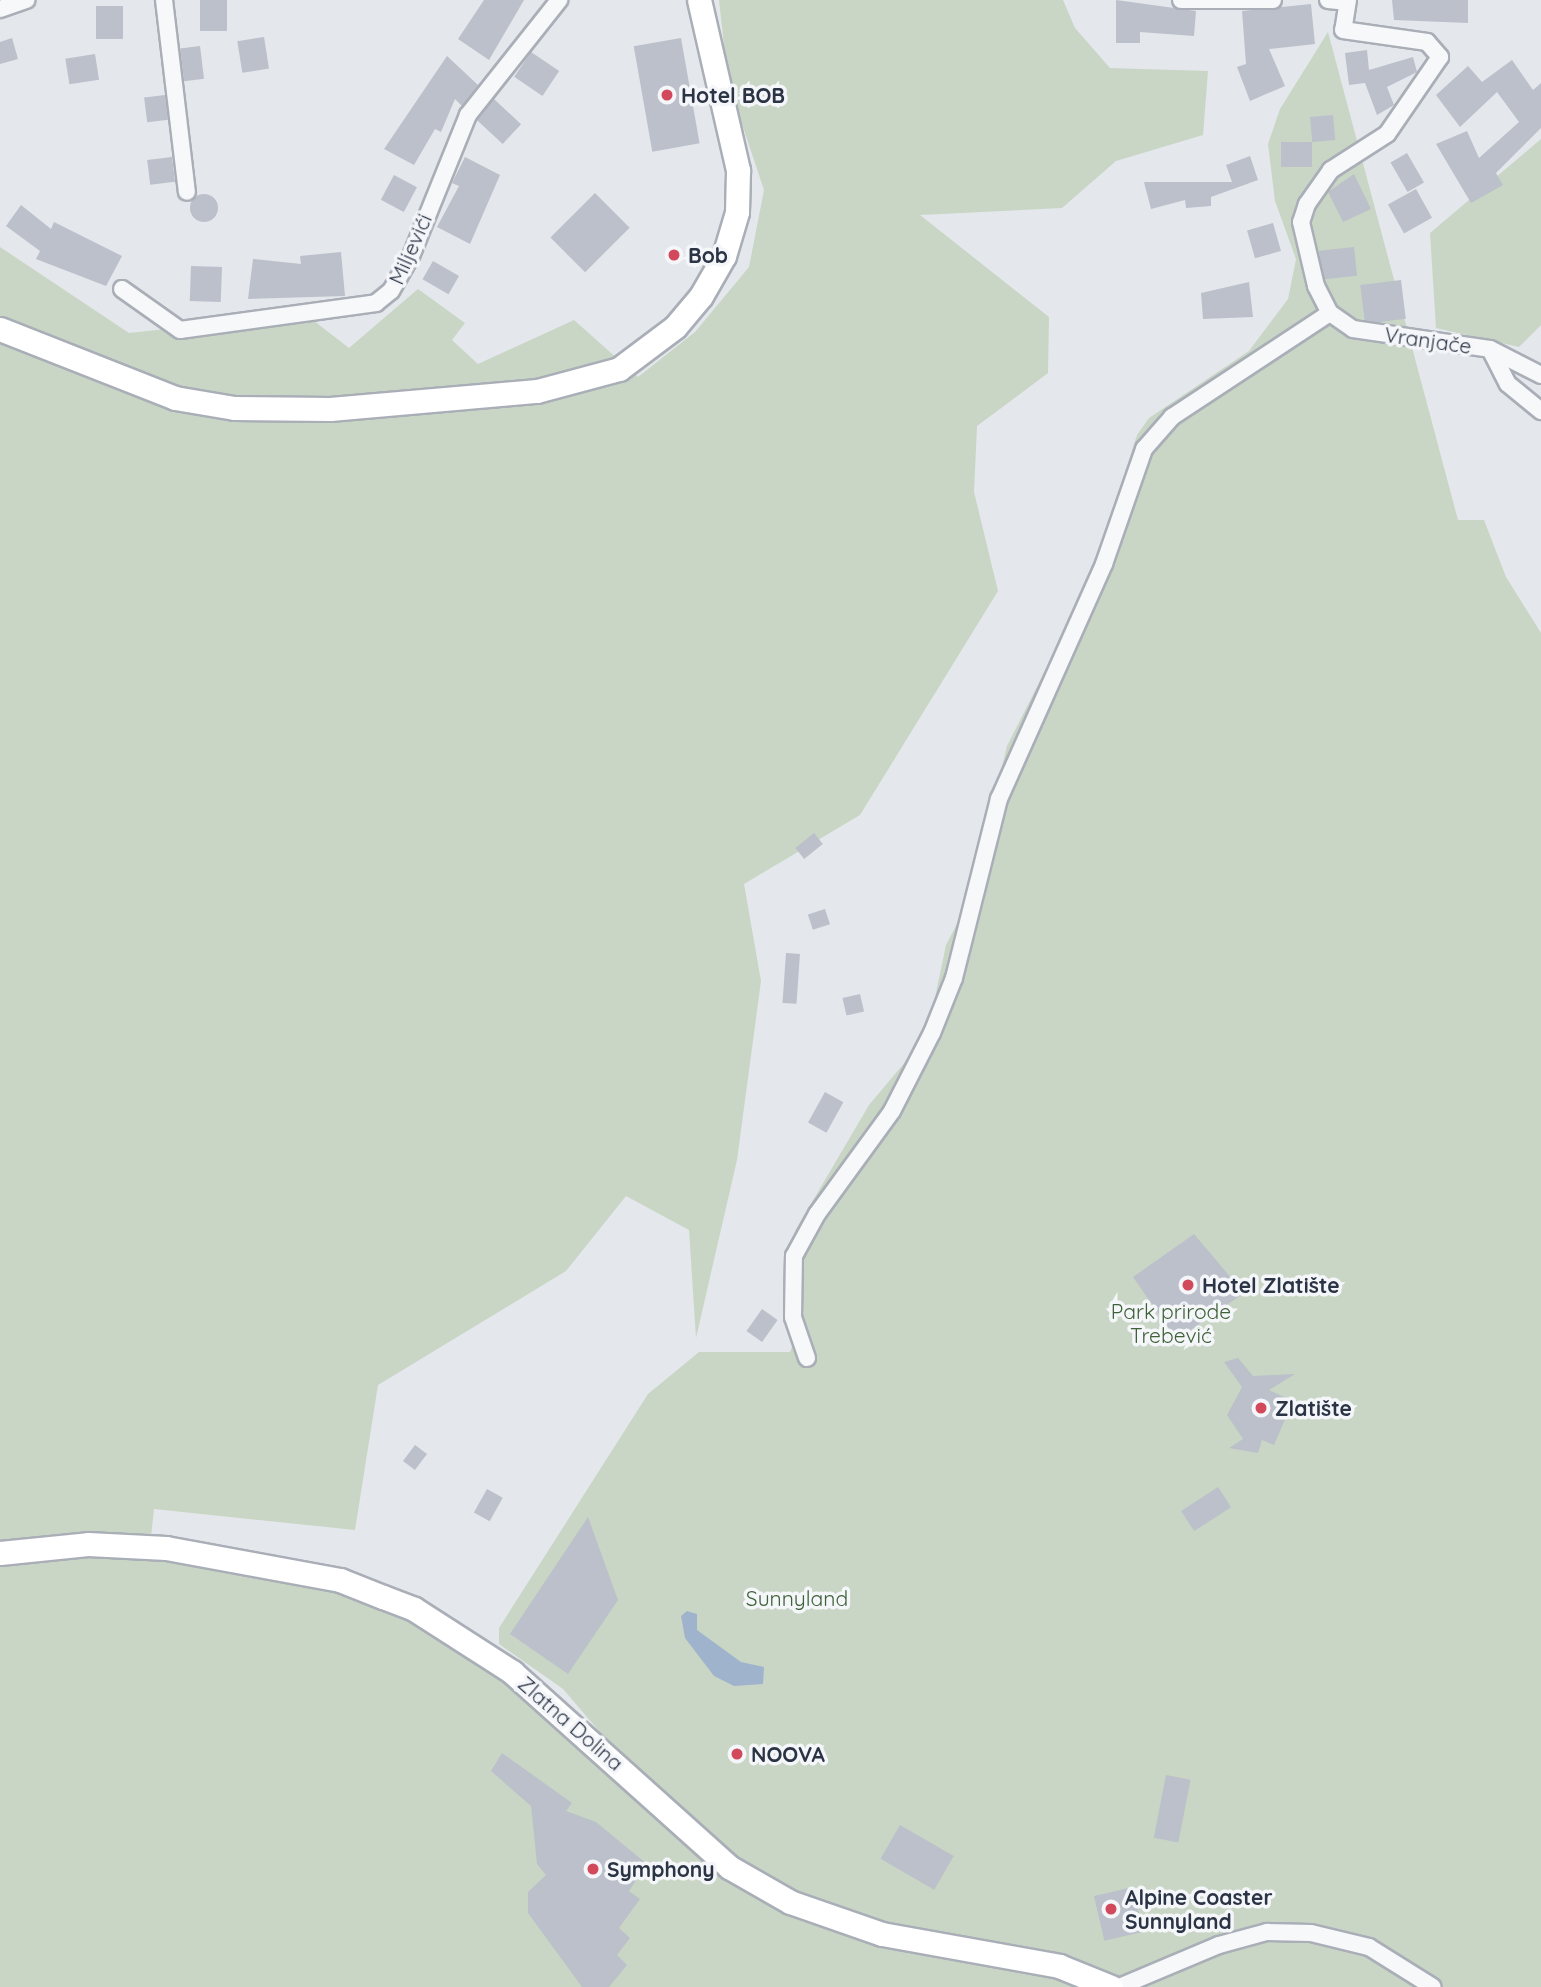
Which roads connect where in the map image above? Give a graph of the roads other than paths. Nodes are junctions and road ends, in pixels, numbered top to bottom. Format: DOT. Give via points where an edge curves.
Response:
graph roads {
  1 [pos="26,0"];
  2 [pos="164,0"];
  3 [pos="559,0"];
  4 [pos="699,0"];
  5 [pos="1181,0"];
  6 [pos="1273,0"];
  7 [pos="1328,0"];
  8 [pos="1347,1"];
  9 [pos="0,9"];
  10 [pos="187,192"];
  11 [pos="122,289"];
  12 [pos="1331,313"];
  13 [pos="0,329"];
  14 [pos="1490,349"];
  15 [pos="1541,375"];
  16 [pos="1541,411"];
  17 [pos="807,1358"];
  18 [pos="0,1553"];
  19 [pos="1111,1987"];
  20 [pos="1119,1987"];
  21 [pos="1433,1987"];
  1 -- 9 [label="street"];
  2 -- 10 [label="street"];
  3 -- 11 [label="street, Miljevići" via="468,115 411,256 391,291 376,303 180,330"];
  4 -- 13 [label="main road" via="738,170 737,212 724,256 701,296 675,327 619,369 537,391 330,409 234,408 175,398"];
  5 -- 6 [label="street"];
  7 -- 8 [label="street"];
  8 -- 12 [label="street" via="1343,30 1427,42 1440,57 1387,134 1332,170 1307,204 1301,222 1315,286"];
  12 -- 14 [label="street, Vranjače" via="1353,329"];
  12 -- 17 [label="street" via="1172,417 1144,449 1104,564 999,799 954,978 932,1033 892,1111 794,1256 793,1317"];
  14 -- 15 [label="street"];
  14 -- 16 [label="street, Vranjače" via="1508,384"];
  18 -- 19 [label="main road, Zlatna Dolina" via="88,1544 166,1548 340,1580 383,1597 512,1672 729,1867 790,1902 881,1934 1059,1966"];
  20 -- 21 [label="street" via="1267,1932 1311,1933 1369,1947"];
}
